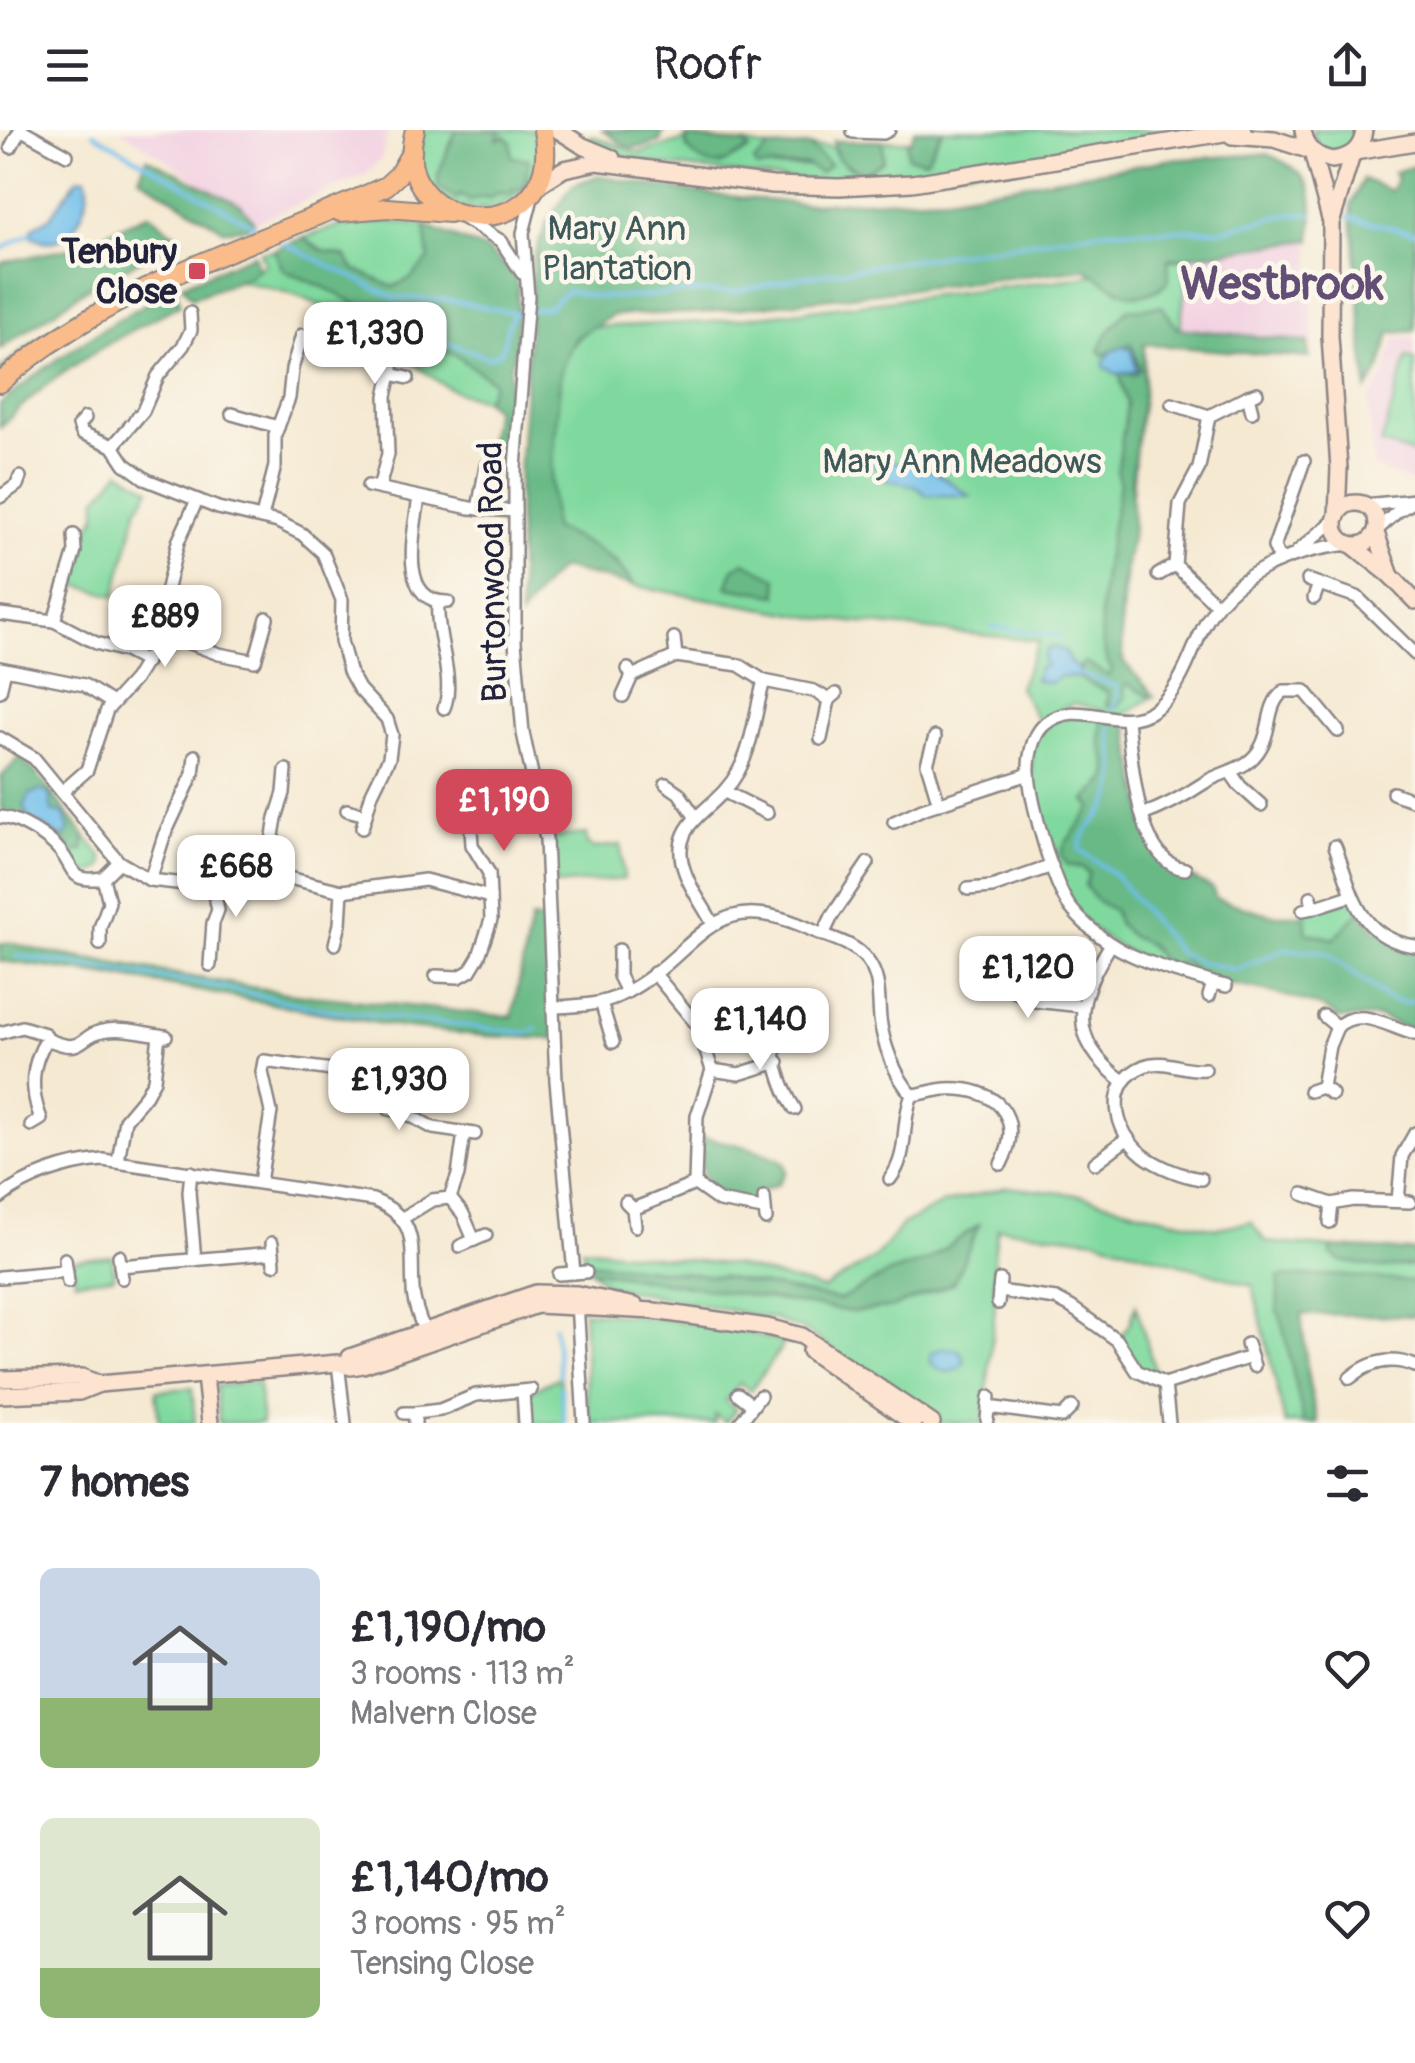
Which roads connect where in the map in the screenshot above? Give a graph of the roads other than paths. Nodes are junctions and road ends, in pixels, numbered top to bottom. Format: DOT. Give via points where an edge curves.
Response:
graph roads {
  1 [pos="21,130"];
  2 [pos="543,130"];
  3 [pos="558,130"];
  4 [pos="889,130"];
  5 [pos="1243,130"];
  6 [pos="1304,130"];
  7 [pos="1364,130"];
  8 [pos="1406,130"];
  9 [pos="853,132"];
  10 [pos="1415,133"];
  11 [pos="1217,136"];
  12 [pos="411,140"];
  13 [pos="1415,142"];
  14 [pos="11,147"];
  15 [pos="1312,151"];
  16 [pos="1353,154"];
  17 [pos="67,155"];
  18 [pos="631,165"];
  19 [pos="536,188"];
  20 [pos="455,214"];
  21 [pos="315,216"];
  22 [pos="1331,223"];
  23 [pos="527,286"];
  24 [pos="190,312"];
  25 [pos="302,335"];
  26 [pos="282,349"];
  27 [pos="296,353"];
  28 [pos="408,378"];
  29 [pos="0,384"];
  30 [pos="1183,390"];
  31 [pos="1252,412"];
  32 [pos="232,414"];
  33 [pos="1210,416"];
  34 [pos="78,421"];
  35 [pos="278,426"];
  36 [pos="112,446"];
  37 [pos="486,466"];
  38 [pos="1339,468"];
  39 [pos="1284,469"];
  40 [pos="20,485"];
  41 [pos="0,497"];
  42 [pos="419,498"];
  43 [pos="197,500"];
  44 [pos="1415,500"];
  45 [pos="1164,501"];
  46 [pos="1180,504"];
  47 [pos="1364,504"];
  48 [pos="478,509"];
  49 [pos="515,511"];
  50 [pos="262,517"];
  51 [pos="1336,518"];
  52 [pos="1376,532"];
  53 [pos="73,533"];
  54 [pos="1350,544"];
  55 [pos="1294,555"];
  56 [pos="1280,561"];
  57 [pos="1175,564"];
  58 [pos="1158,575"];
  59 [pos="1391,576"];
  60 [pos="1314,598"];
  61 [pos="1415,602"];
  62 [pos="1218,605"];
  63 [pos="0,614"];
  64 [pos="267,618"];
  65 [pos="54,621"];
  66 [pos="158,631"];
  67 [pos="674,638"];
  68 [pos="1415,654"];
  69 [pos="676,656"];
  70 [pos="146,662"];
  71 [pos="3,669"];
  72 [pos="764,681"];
  73 [pos="0,691"];
  74 [pos="623,696"];
  75 [pos="112,703"];
  76 [pos="442,710"];
  77 [pos="1127,721"];
  78 [pos="1337,731"];
  79 [pos="935,735"];
  80 [pos="0,738"];
  81 [pos="821,739"];
  82 [pos="194,753"];
  83 [pos="284,768"];
  84 [pos="1231,773"];
  85 [pos="1029,774"];
  86 [pos="666,784"];
  87 [pos="62,792"];
  88 [pos="725,792"];
  89 [pos="1391,794"];
  90 [pos="1415,802"];
  91 [pos="939,804"];
  92 [pos="1261,805"];
  93 [pos="347,810"];
  94 [pos="471,811"];
  95 [pos="768,813"];
  96 [pos="1142,815"];
  97 [pos="0,817"];
  98 [pos="696,818"];
  99 [pos="894,822"];
  100 [pos="1333,845"];
  101 [pos="119,862"];
  102 [pos="869,862"];
  103 [pos="1052,866"];
  104 [pos="1187,868"];
  105 [pos="268,872"];
  106 [pos="211,877"];
  107 [pos="103,878"];
  108 [pos="150,880"];
  109 [pos="967,889"];
  110 [pos="342,891"];
  111 [pos="1350,896"];
  112 [pos="490,897"];
  113 [pos="1309,905"];
  114 [pos="713,924"];
  115 [pos="823,935"];
  116 [pos="100,944"];
  117 [pos="1111,944"];
  118 [pos="334,946"];
  119 [pos="1415,946"];
  120 [pos="194,948"];
  121 [pos="212,949"];
  122 [pos="619,950"];
  123 [pos="210,965"];
  124 [pos="654,973"];
  125 [pos="435,974"];
  126 [pos="988,979"];
  127 [pos="1226,986"];
  128 [pos="627,992"];
  129 [pos="601,1002"];
  130 [pos="1082,1006"];
  131 [pos="556,1007"];
  132 [pos="1324,1016"];
  133 [pos="773,1026"];
  134 [pos="1336,1027"];
  135 [pos="1,1031"];
  136 [pos="1415,1034"];
  137 [pos="46,1039"];
  138 [pos="613,1042"];
  139 [pos="778,1062"];
  140 [pos="1207,1068"];
  141 [pos="712,1070"];
  142 [pos="1123,1081"];
  143 [pos="1321,1091"];
  144 [pos="912,1095"];
  145 [pos="795,1109"];
  146 [pos="31,1124"];
  147 [pos="1415,1133"];
  148 [pos="1128,1138"];
  149 [pos="118,1161"];
  150 [pos="1095,1163"];
  151 [pos="1000,1165"];
  152 [pos="191,1172"];
  153 [pos="1202,1178"];
  154 [pos="888,1181"];
  155 [pos="260,1182"];
  156 [pos="695,1184"];
  157 [pos="1302,1194"];
  158 [pos="0,1198"];
  159 [pos="450,1198"];
  160 [pos="1332,1204"];
  161 [pos="764,1208"];
  162 [pos="401,1220"];
  163 [pos="1330,1222"];
  164 [pos="635,1226"];
  165 [pos="460,1246"];
  166 [pos="273,1253"];
  167 [pos="194,1260"];
  168 [pos="120,1267"];
  169 [pos="66,1271"];
  170 [pos="559,1274"];
  171 [pos="0,1276"];
  172 [pos="999,1291"];
  173 [pos="577,1300"];
  174 [pos="768,1327"];
  175 [pos="1127,1329"];
  176 [pos="426,1336"];
  177 [pos="1117,1340"];
  178 [pos="1251,1356"];
  179 [pos="1351,1358"];
  180 [pos="338,1364"];
  181 [pos="1415,1366"];
  182 [pos="204,1376"];
  183 [pos="0,1380"];
  184 [pos="99,1384"];
  185 [pos="1166,1384"];
  186 [pos="738,1394"];
  187 [pos="0,1395"];
  188 [pos="1072,1407"];
  189 [pos="988,1408"];
  190 [pos="411,1416"];
  191 [pos="1063,1420"];
  192 [pos="210,1423"];
  193 [pos="345,1423"];
  194 [pos="526,1423"];
  195 [pos="584,1423"];
  196 [pos="740,1423"];
  197 [pos="913,1423"];
  198 [pos="932,1423"];
  199 [pos="1169,1423"];
  1 -- 14 [label="street"];
  1 -- 17 [label="street"];
  2 -- 19 [label="main road" via="544,168"];
  3 -- 18 [label="street"];
  4 -- 9 [label="street"];
  5 -- 11 [label="street"];
  6 -- 15 [label="street"];
  7 -- 16 [label="street"];
  8 -- 10 [label="street"];
  11 -- 15 [label="street"];
  11 -- 18 [label="street" via="887,186 772,185"];
  12 -- 20 [label="main road" via="423,188"];
  12 -- 21 [label="main road" via="398,175 386,186"];
  13 -- 16 [label="street"];
  15 -- 16 [label="street" via="1332,160"];
  15 -- 22 [label="street"];
  16 -- 22 [label="street"];
  18 -- 19 [label="street" via="579,165"];
  19 -- 20 [label="main road" via="507,212"];
  19 -- 23 [label="street, Burtonwood Road" via="523,233"];
  20 -- 21 [label="main road" via="371,208"];
  20 -- 23 [label="street, Burtonwood Road" via="502,241"];
  21 -- 29 [label="main road" via="118,301"];
  22 -- 38 [label="street"];
  23 -- 49 [label="street, Burtonwood Road"];
  24 -- 36 [label="street" via="184,346"];
  25 -- 27 [label="street"];
  26 -- 27 [label="street"];
  27 -- 35 [label="street"];
  28 -- 42 [label="street" via="392,368 388,454 373,487"];
  30 -- 33 [label="street" via="1177,405"];
  31 -- 33 [label="street" via="1253,394"];
  32 -- 35 [label="street"];
  33 -- 46 [label="street" via="1200,468"];
  34 -- 36 [label="street" via="85,436"];
  35 -- 50 [label="street"];
  36 -- 43 [label="street" via="138,475"];
  37 -- 48 [label="street"];
  38 -- 47 [label="street"];
  38 -- 51 [label="street"];
  39 -- 56 [label="street" via="1301,468 1274,546"];
  40 -- 41 [label="street"];
  42 -- 48 [label="street"];
  42 -- 76 [label="street" via="413,575 422,593 443,602 438,636 448,692"];
  43 -- 50 [label="street"];
  43 -- 66 [label="street" via="178,542"];
  44 -- 47 [label="street"];
  44 -- 52 [label="street"];
  45 -- 46 [label="street"];
  46 -- 57 [label="street"];
  47 -- 51 [label="street" via="1344,507"];
  47 -- 52 [label="street" via="1377,518"];
  48 -- 49 [label="street"];
  49 -- 131 [label="street, Burtonwood Road" via="517,695 546,838"];
  50 -- 93 [label="street" via="302,534 323,553 342,600 348,671 390,728 389,758 364,822"];
  51 -- 54 [label="street" via="1336,531"];
  51 -- 55 [label="street"];
  52 -- 54 [label="street" via="1366,544"];
  52 -- 59 [label="street"];
  53 -- 65 [label="street" via="75,550"];
  54 -- 55 [label="street"];
  54 -- 59 [label="street"];
  55 -- 56 [label="street"];
  56 -- 62 [label="street" via="1254,573"];
  57 -- 58 [label="street"];
  57 -- 62 [label="street"];
  59 -- 61 [label="street"];
  60 -- 68 [label="street" via="1314,582 1357,597"];
  62 -- 77 [label="street" via="1164,701"];
  63 -- 65 [label="street"];
  64 -- 66 [label="street" via="255,665"];
  65 -- 70 [label="street"];
  66 -- 70 [label="street"];
  67 -- 69 [label="street"];
  69 -- 72 [label="street" via="739,665"];
  69 -- 74 [label="street" via="630,672"];
  70 -- 75 [label="street"];
  71 -- 73 [label="street"];
  71 -- 75 [label="street" via="84,685"];
  72 -- 81 [label="street" via="833,696"];
  72 -- 88 [label="street" via="747,752"];
  75 -- 87 [label="street" via="92,762"];
  77 -- 85 [label="street" via="1070,712 1049,721 1034,741"];
  77 -- 96 [label="street"];
  78 -- 84 [label="street" via="1305,692 1284,691 1274,701 1258,752"];
  79 -- 91 [label="street" via="926,764"];
  80 -- 87 [label="street" via="34,758"];
  82 -- 108 [label="street" via="193,774"];
  83 -- 105 [label="street"];
  84 -- 92 [label="street"];
  84 -- 96 [label="street"];
  85 -- 91 [label="street"];
  85 -- 103 [label="street"];
  86 -- 98 [label="street"];
  87 -- 101 [label="street"];
  88 -- 95 [label="street"];
  88 -- 98 [label="street"];
  89 -- 90 [label="street"];
  91 -- 99 [label="street"];
  94 -- 112 [label="street" via="472,845 488,869"];
  96 -- 104 [label="street" via="1162,855"];
  97 -- 107 [label="street" via="19,821 56,847 76,876"];
  98 -- 114 [label="street" via="683,836 679,859"];
  100 -- 111 [label="street"];
  101 -- 107 [label="street"];
  101 -- 108 [label="street"];
  102 -- 115 [label="street"];
  103 -- 109 [label="street"];
  103 -- 117 [label="street" via="1069,905"];
  105 -- 106 [label="street" via="238,869"];
  105 -- 110 [label="street"];
  106 -- 108 [label="street" via="185,884"];
  106 -- 121 [label="street" via="218,910"];
  107 -- 116 [label="street" via="109,902"];
  110 -- 112 [label="street" via="425,880"];
  110 -- 118 [label="street"];
  111 -- 113 [label="street"];
  111 -- 119 [label="street" via="1376,929"];
  112 -- 125 [label="street" via="491,920 474,967 459,977"];
  114 -- 115 [label="street" via="761,913"];
  114 -- 124 [label="street"];
  115 -- 144 [label="street" via="856,949 872,968 883,1034"];
  117 -- 127 [label="street" via="1211,989"];
  117 -- 130 [label="street"];
  120 -- 121 [label="street"];
  121 -- 123 [label="street"];
  122 -- 128 [label="street" via="617,969"];
  124 -- 128 [label="street"];
  124 -- 141 [label="street" via="698,1026"];
  126 -- 130 [label="street" via="1034,1001"];
  128 -- 129 [label="street"];
  129 -- 131 [label="street"];
  129 -- 138 [label="street"];
  130 -- 142 [label="street" via="1092,1052"];
  131 -- 170 [label="street, Burtonwood Road" via="550,1082 561,1195 580,1273"];
  132 -- 134 [label="street"];
  133 -- 139 [label="street"];
  134 -- 136 [label="street" via="1363,1017"];
  134 -- 143 [label="street"];
  135 -- 137 [label="street" via="22,1027"];
  137 -- 146 [label="street" via="32,1087 42,1119"];
  137 -- 149 [label="street" via="68,1047 107,1030 162,1035 154,1080 125,1120"];
  139 -- 141 [label="street" via="739,1074"];
  139 -- 145 [label="street"];
  140 -- 142 [label="street" via="1150,1064"];
  141 -- 156 [label="street" via="697,1116"];
  142 -- 148 [label="street" via="1116,1115"];
  144 -- 151 [label="street" via="959,1090 998,1104 1012,1128"];
  144 -- 154 [label="street" via="904,1150"];
  147 -- 160 [label="street" via="1402,1156 1404,1202"];
  148 -- 150 [label="street"];
  148 -- 153 [label="street" via="1167,1168"];
  149 -- 152 [label="street"];
  149 -- 158 [label="street" via="64,1168"];
  152 -- 155 [label="street"];
  152 -- 167 [label="street"];
  155 -- 159 [label="street" via="271,1112 264,1061 397,1072 389,1109 425,1126 470,1134"];
  155 -- 162 [label="street" via="373,1200"];
  156 -- 161 [label="street" via="719,1201"];
  156 -- 164 [label="street" via="630,1205"];
  157 -- 160 [label="street"];
  159 -- 162 [label="street" via="432,1200"];
  159 -- 165 [label="street" via="480,1238"];
  160 -- 163 [label="street"];
  162 -- 176 [label="street" via="414,1249 412,1292"];
  166 -- 167 [label="street"];
  167 -- 168 [label="street"];
  169 -- 171 [label="street"];
  172 -- 177 [label="street" via="1056,1299"];
  173 -- 174 [label="street" via="616,1300"];
  173 -- 176 [label="street" via="556,1292 525,1295"];
  173 -- 195 [label="street"];
  174 -- 197 [label="street"];
  174 -- 198 [label="street" via="820,1346"];
  175 -- 177 [label="street"];
  176 -- 180 [label="street"];
  177 -- 185 [label="street" via="1137,1371"];
  178 -- 185 [label="street"];
  179 -- 181 [label="street" via="1353,1375 1388,1360"];
  180 -- 182 [label="street"];
  180 -- 193 [label="street"];
  182 -- 184 [label="street"];
  182 -- 192 [label="street"];
  183 -- 184 [label="street" via="71,1376"];
  184 -- 187 [label="street" via="79,1392"];
  185 -- 199 [label="street"];
  186 -- 196 [label="street" via="756,1401"];
  188 -- 191 [label="street"];
  189 -- 191 [label="street"];
  190 -- 194 [label="street" via="476,1396 527,1391"];
}
